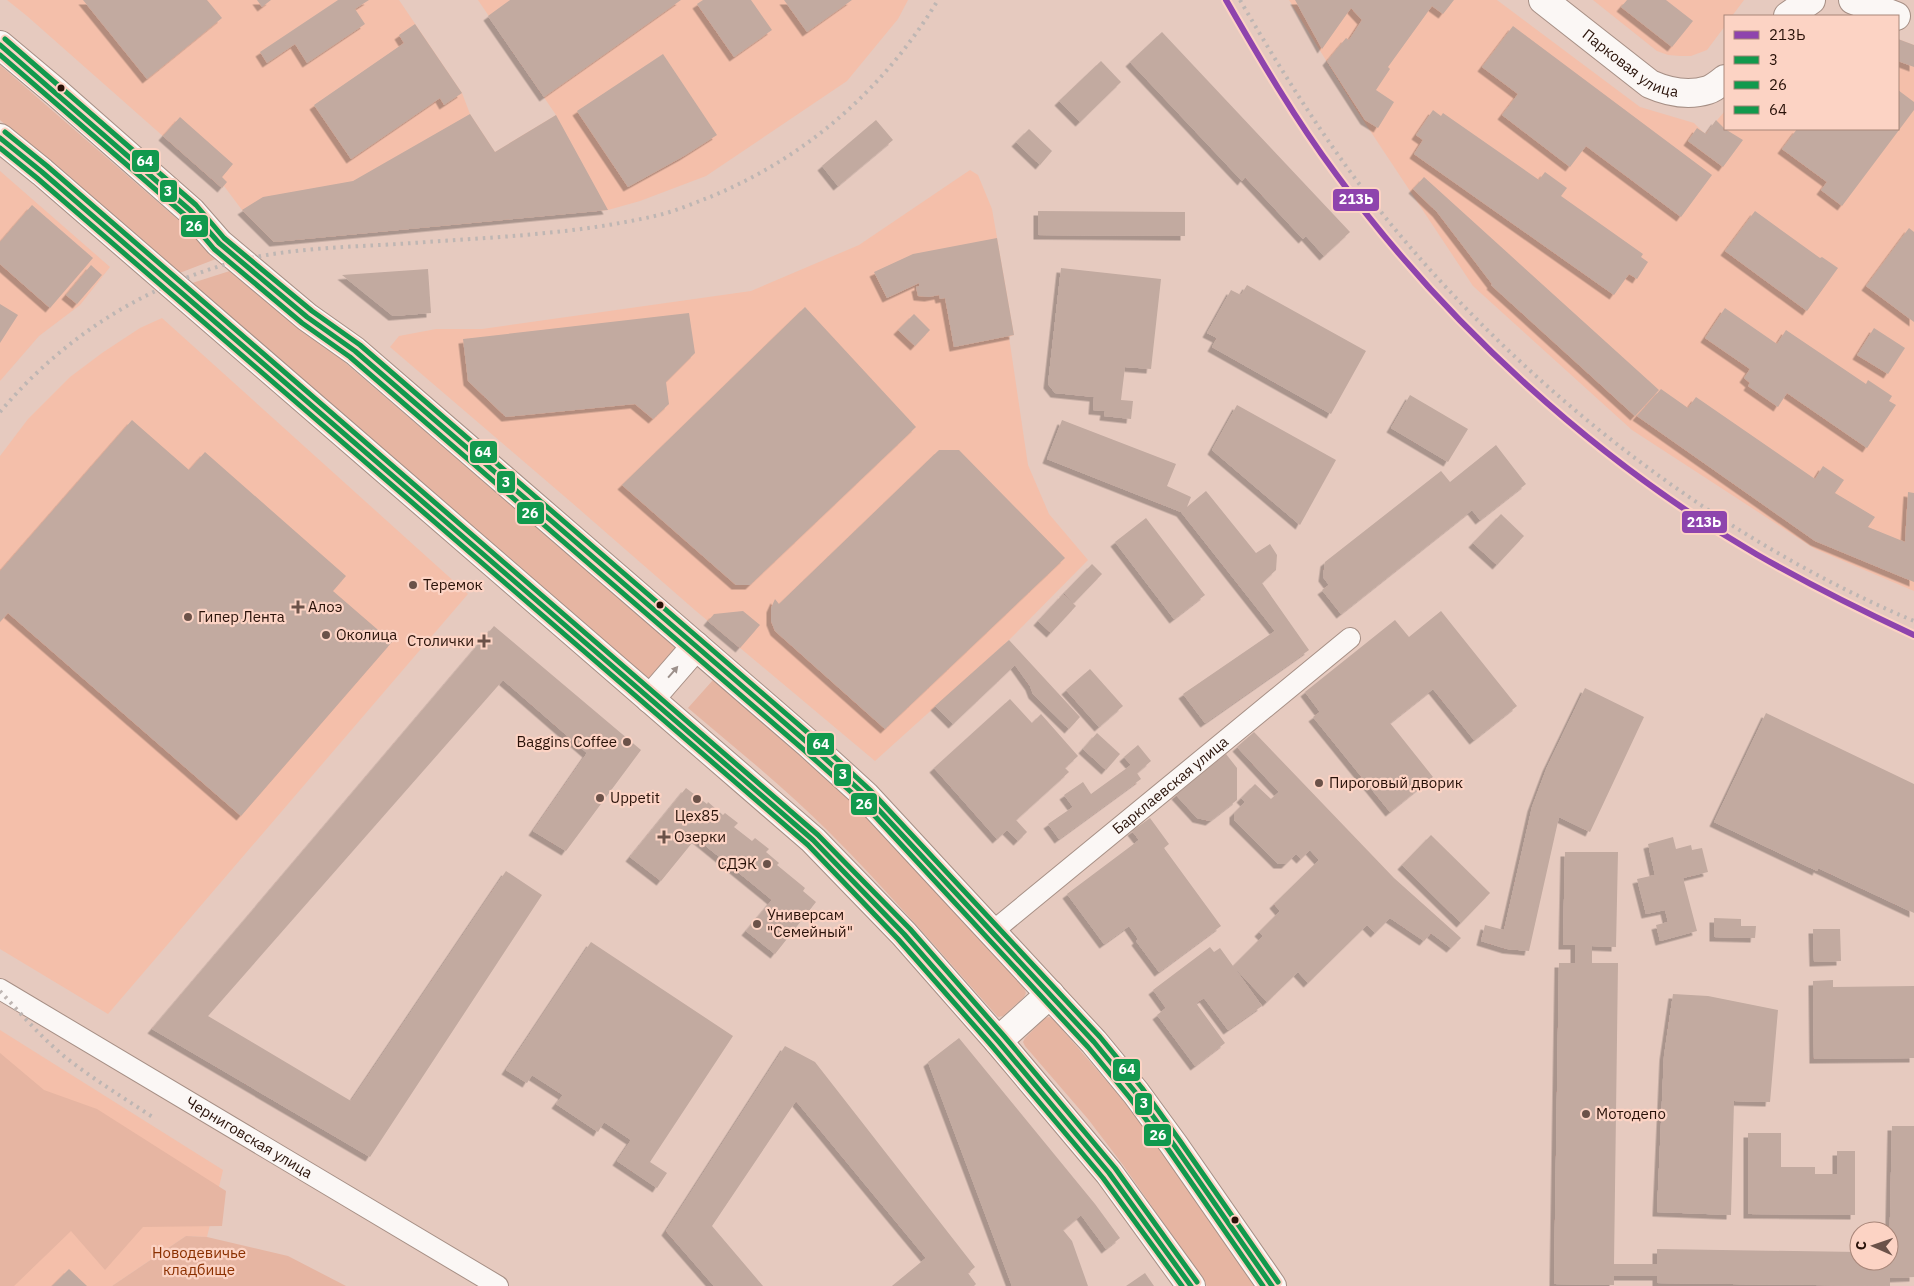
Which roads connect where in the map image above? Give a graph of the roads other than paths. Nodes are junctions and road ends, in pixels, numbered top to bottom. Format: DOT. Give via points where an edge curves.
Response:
graph roads {
  1 [pos="1543,0"];
  2 [pos="1811,0"];
  3 [pos="1853,0"];
  4 [pos="1789,15"];
  5 [pos="1894,15"];
  6 [pos="1899,17"];
  7 [pos="1914,23"];
  8 [pos="0,44"];
  9 [pos="1724,80"];
  10 [pos="0,138"];
  11 [pos="1350,638"];
  12 [pos="696,646"];
  13 [pos="650,699"];
  14 [pos="992,932"];
  15 [pos="0,989"];
  16 [pos="1050,994"];
  17 [pos="998,1041"];
  18 [pos="498,1286"];
  19 [pos="1191,1286"];
  20 [pos="1272,1286"];
  1 -- 9 [label="main road, Парковая улица" via="1662,90 1690,93 1710,90"];
  2 -- 4 [label="main road"];
  3 -- 5 [label="main road"];
  6 -- 7 [label="main road"];
  8 -- 12 [label="main road" via="191,211 219,243 306,317 354,351"];
  10 -- 13 [label="main road"];
  11 -- 14 [label="street, Барклаевская улица"];
  13 -- 12 [label="main road, one-way"];
  12 -- 14 [label="main road" via="864,795"];
  13 -- 17 [label="main road" via="813,840 904,934"];
  14 -- 16 [label="main road"];
  15 -- 18 [label="street, Черниговская улица"];
  16 -- 17 [label="main road"];
  16 -- 20 [label="main road" via="1136,1093"];
  17 -- 19 [label="main road" via="1108,1172"];
}
